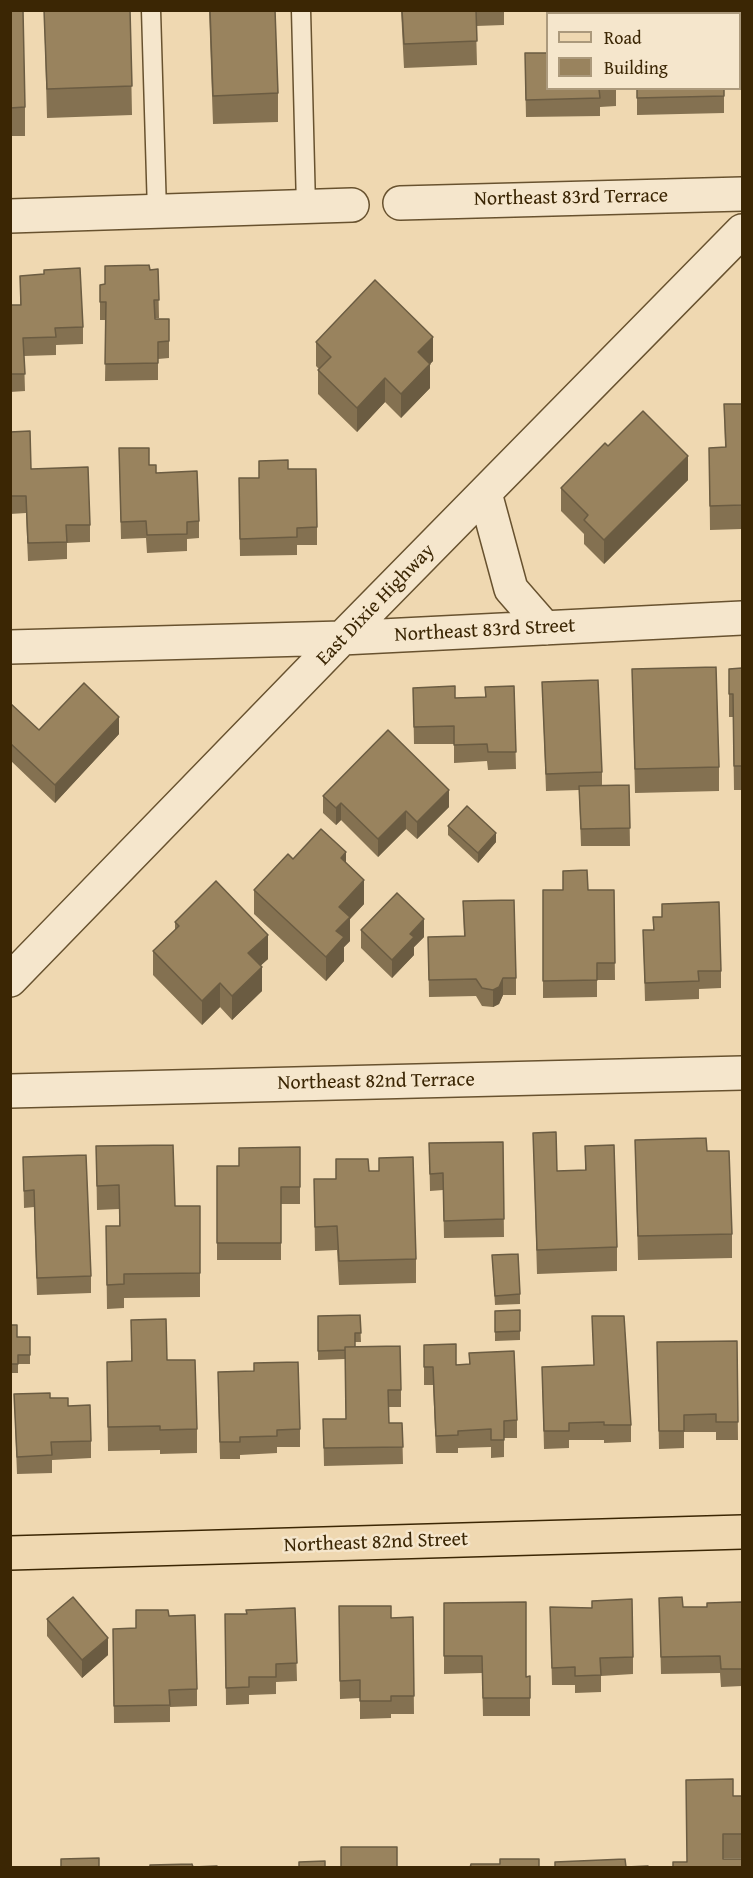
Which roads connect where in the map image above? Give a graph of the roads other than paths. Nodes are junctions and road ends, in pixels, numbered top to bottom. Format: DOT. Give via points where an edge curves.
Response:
graph roads {
  1 [pos="151,10"];
  2 [pos="301,10"];
  3 [pos="742,194"];
  4 [pos="400,203"];
  5 [pos="352,205"];
  6 [pos="306,207"];
  7 [pos="157,212"];
  8 [pos="10,216"];
  9 [pos="742,231"];
  10 [pos="485,492"];
  11 [pos="742,618"];
  12 [pos="545,628"];
  13 [pos="342,638"];
  14 [pos="10,647"];
  15 [pos="10,980"];
  16 [pos="742,1074"];
  17 [pos="10,1091"];
  18 [pos="742,1532"];
  19 [pos="10,1553"];
  1 -- 7 [label="lane"];
  2 -- 6 [label="lane"];
  3 -- 4 [label="street, Northeast 83rd Terrace"];
  5 -- 6 [label="street"];
  6 -- 7 [label="street"];
  7 -- 8 [label="street"];
  9 -- 10 [label="street, East Dixie Highway"];
  10 -- 12 [label="street" via="511,589"];
  10 -- 13 [label="street, East Dixie Highway"];
  11 -- 12 [label="street, Northeast 83rd Street"];
  12 -- 13 [label="street, Northeast 83rd Street"];
  13 -- 14 [label="street, Northeast 83rd Street"];
  13 -- 15 [label="street, East Dixie Highway"];
  16 -- 17 [label="street, Northeast 82nd Terrace"];
  18 -- 19 [label="main road, Northeast 82nd Street"];
}
